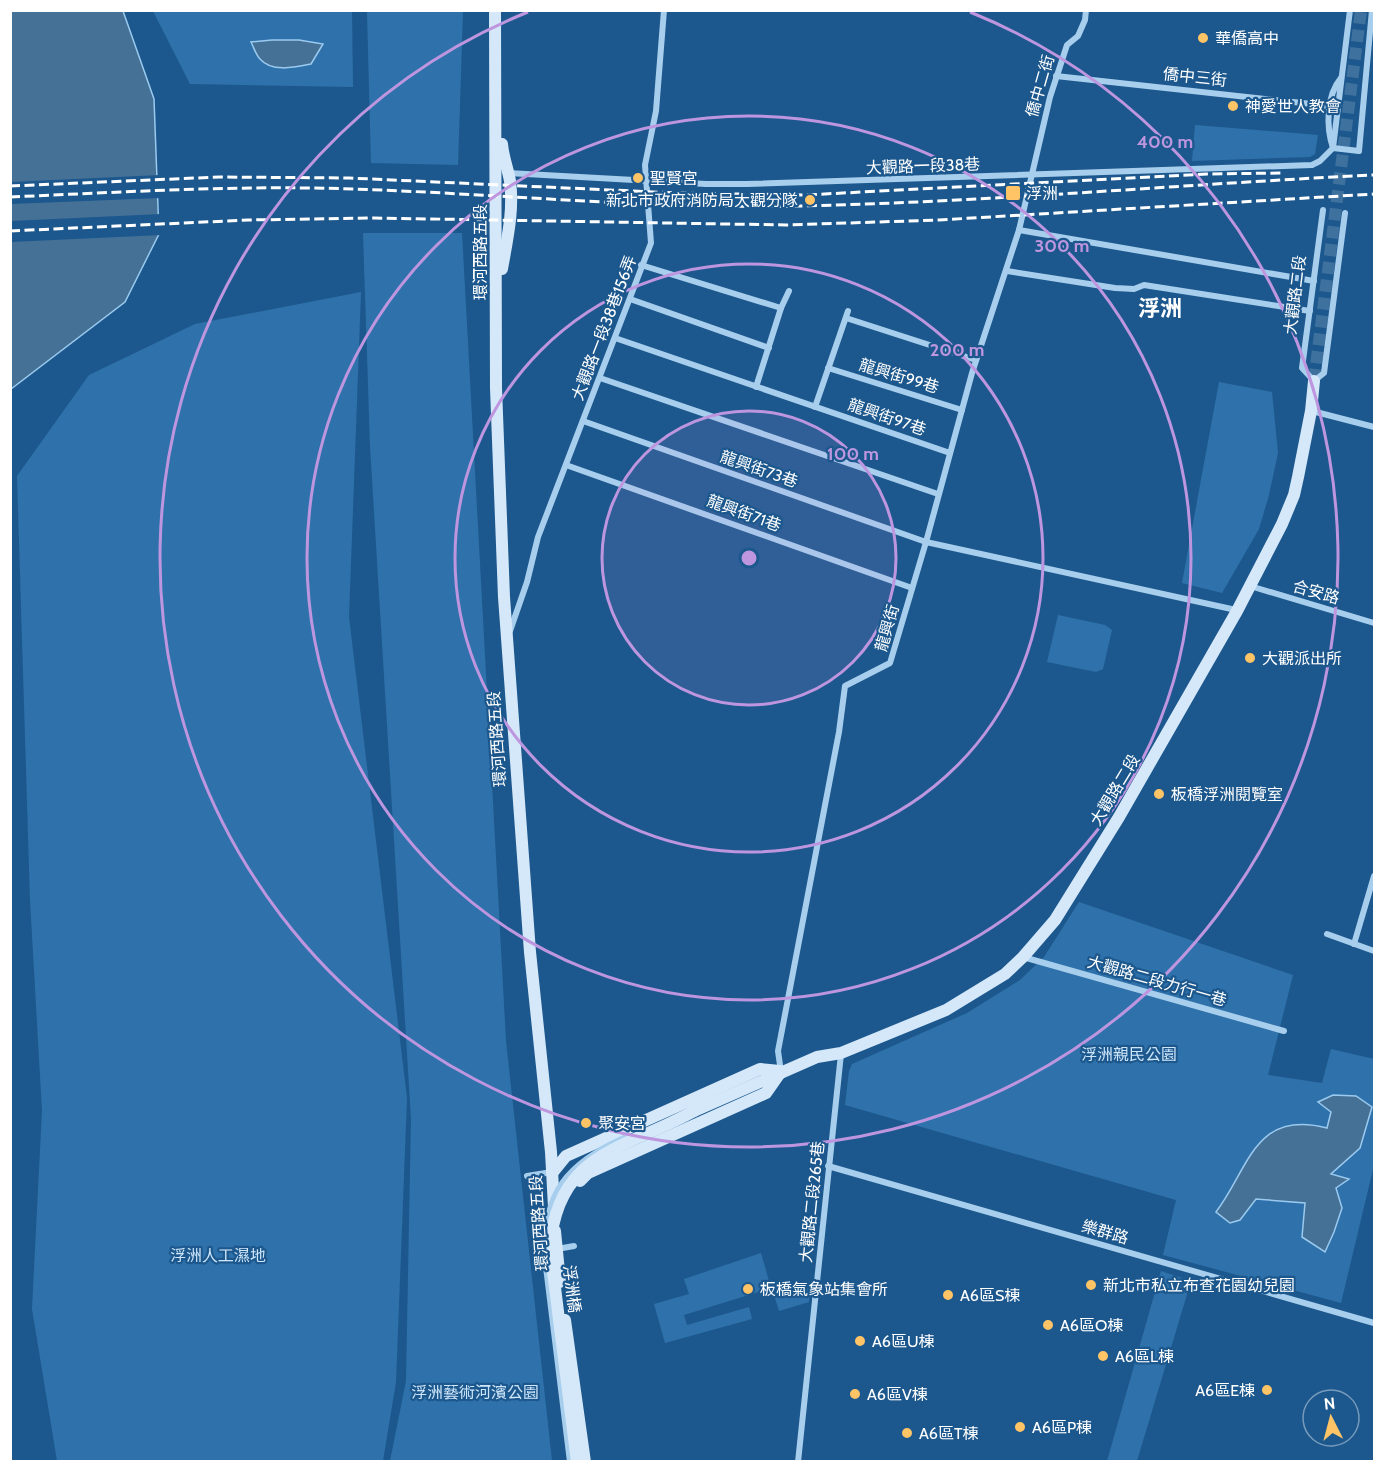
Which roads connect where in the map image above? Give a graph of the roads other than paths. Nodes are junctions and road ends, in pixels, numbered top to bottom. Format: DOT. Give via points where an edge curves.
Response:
graph roads {
  1 [pos="495,10"];
  2 [pos="664,10"];
  3 [pos="1086,10"];
  4 [pos="1350,10"];
  5 [pos="1372,10"];
  6 [pos="1056,76"];
  7 [pos="1342,78"];
  8 [pos="496,99"];
  9 [pos="1330,106"];
  10 [pos="1333,148"];
  11 [pos="508,173"];
  12 [pos="1032,175"];
  13 [pos="646,181"];
  14 [pos="1323,210"];
  15 [pos="1345,213"];
  16 [pos="1019,230"];
  17 [pos="641,265"];
  18 [pos="1007,271"];
  19 [pos="1314,281"];
  20 [pos="789,291"];
  21 [pos="497,296"];
  22 [pos="630,299"];
  23 [pos="781,308"];
  24 [pos="1310,311"];
  25 [pos="615,338"];
  26 [pos="769,348"];
  27 [pos="976,360"];
  28 [pos="828,368"];
  29 [pos="600,378"];
  30 [pos="1314,381"];
  31 [pos="756,387"];
  32 [pos="815,407"];
  33 [pos="962,410"];
  34 [pos="1311,411"];
  35 [pos="583,421"];
  36 [pos="1374,427"];
  37 [pos="950,453"];
  38 [pos="566,465"];
  39 [pos="938,494"];
  40 [pos="926,542"];
  41 [pos="1250,586"];
  42 [pos="912,588"];
  43 [pos="1237,611"];
  44 [pos="1374,623"];
  45 [pos="506,643"];
  46 [pos="1374,876"];
  47 [pos="1327,934"];
  48 [pos="1354,944"];
  49 [pos="1374,951"];
  50 [pos="1023,957"];
  51 [pos="1284,1031"];
  52 [pos="841,1053"];
  53 [pos="781,1072"];
  54 [pos="694,1111"];
  55 [pos="828,1166"];
  56 [pos="553,1172"];
  57 [pos="588,1173"];
  58 [pos="527,1176"];
  59 [pos="555,1226"];
  60 [pos="574,1246"];
  61 [pos="557,1249"];
  62 [pos="1374,1323"];
  63 [pos="570,1461"];
  64 [pos="577,1461"];
  65 [pos="585,1461"];
  66 [pos="799,1461"];
  1 -- 8 [label="main road, 環河西路五段"];
  2 -- 13 [label="street, 大觀路一段38巷156弄"];
  3 -- 6 [label="street, 僑中二街" via="1078,36 1067,45"];
  4 -- 7 [label="street"];
  5 -- 10 [label="street, bridge" via="1359,151"];
  6 -- 9 [label="street, 僑中三街"];
  6 -- 12 [label="street, 僑中二街"];
  7 -- 9 [label="street" via="1336,84"];
  7 -- 10 [label="street"];
  8 -- 11 [label="main road"];
  8 -- 21 [label="main road, 環河西路五段"];
  9 -- 10 [label="street" via="1328,132"];
  10 -- 12 [label="street, 大觀路一段38巷" via="1312,165"];
  11 -- 13 [label="street, 大觀路一段38巷"];
  11 -- 21 [label="main road" via="511,222"];
  12 -- 13 [label="street, 大觀路一段38巷" via="747,184"];
  12 -- 16 [label="street, 龍興街"];
  13 -- 17 [label="street, 大觀路一段38巷156弄" via="651,243"];
  14 -- 19 [label="street, 大觀路二段"];
  15 -- 30 [label="street, 大觀路二段" via="1326,365 1324,373"];
  16 -- 18 [label="street, 龍興街"];
  16 -- 19 [label="street"];
  17 -- 22 [label="street, 大觀路一段38巷156弄"];
  17 -- 23 [label="street"];
  18 -- 24 [label="street" via="1115,288 1144,285"];
  18 -- 27 [label="street, 龍興街"];
  19 -- 24 [label="street, 大觀路二段"];
  20 -- 23 [label="street"];
  21 -- 45 [label="main road, 環河西路五段" via="498,467"];
  22 -- 25 [label="street, 大觀路一段38巷156弄"];
  22 -- 26 [label="street"];
  23 -- 26 [label="street"];
  24 -- 30 [label="street, 大觀路二段" via="1302,368"];
  25 -- 29 [label="street, 大觀路一段38巷156弄"];
  25 -- 31 [label="street, 龍興街97巷"];
  26 -- 31 [label="street"];
  27 -- 28 [label="street" via="847,315"];
  27 -- 33 [label="street, 龍興街"];
  28 -- 32 [label="street"];
  28 -- 33 [label="street, 龍興街99巷"];
  29 -- 35 [label="street, 大觀路一段38巷156弄"];
  29 -- 39 [label="street"];
  30 -- 34 [label="main road, 大觀路二段"];
  31 -- 32 [label="street, 龍興街97巷"];
  32 -- 37 [label="street, 龍興街97巷"];
  33 -- 37 [label="street, 龍興街"];
  34 -- 36 [label="street"];
  34 -- 41 [label="main road, 大觀路二段" via="1294,495"];
  35 -- 38 [label="street, 大觀路一段38巷156弄"];
  35 -- 40 [label="street, 龍興街73巷"];
  37 -- 39 [label="street, 龍興街"];
  38 -- 42 [label="street, 龍興街71巷"];
  38 -- 45 [label="street, 大觀路一段38巷156弄" via="538,537"];
  39 -- 40 [label="street, 龍興街"];
  40 -- 42 [label="street, 龍興街"];
  40 -- 43 [label="street, 龍興街73巷"];
  41 -- 43 [label="main road, 大觀路二段"];
  41 -- 44 [label="street, 合安路"];
  42 -- 53 [label="street, 龍興街" via="890,663 845,686 778,1051"];
  43 -- 50 [label="main road, 大觀路二段" via="1119,817 1055,920"];
  45 -- 56 [label="main road, 環河西路五段" via="530,952"];
  46 -- 48 [label="street"];
  47 -- 48 [label="street"];
  48 -- 49 [label="street"];
  50 -- 51 [label="street, 大觀路二段力行一巷"];
  50 -- 52 [label="main road, 大觀路二段" via="1005,974 946,1010"];
  52 -- 53 [label="main road, 大觀路二段" via="817,1057"];
  52 -- 55 [label="street, 大觀路二段265巷"];
  53 -- 54 [label="main road, 浮洲橋"];
  53 -- 56 [label="main road" via="760,1069 566,1156"];
  53 -- 57 [label="main road" via="766,1093"];
  54 -- 63 [label="street, bridge" via="644,1129 583,1160 557,1191 548,1213 545,1259"];
  54 -- 64 [label="main road, 浮洲橋, bridge" via="592,1161 561,1197 552,1224 550,1248"];
  55 -- 62 [label="street, 樂群路"];
  55 -- 66 [label="street, 大觀路二段265巷"];
  56 -- 57 [label="main road" via="569,1176"];
  56 -- 58 [label="street"];
  56 -- 59 [label="main road, 環河西路五段"];
  57 -- 59 [label="main road" via="576,1184"];
  59 -- 61 [label="main road, 環河西路五段"];
  60 -- 61 [label="street"];
  61 -- 65 [label="main road, 環河西路五段"];
}
